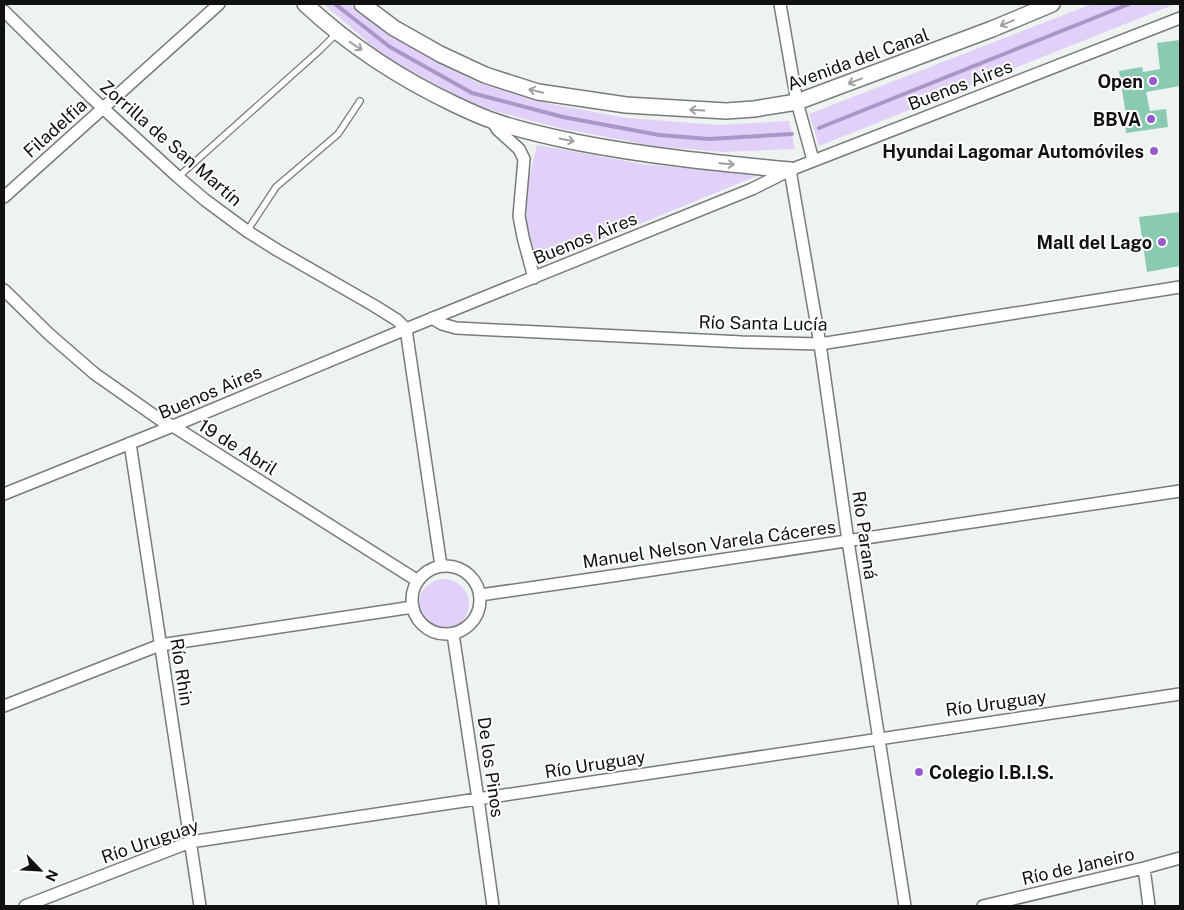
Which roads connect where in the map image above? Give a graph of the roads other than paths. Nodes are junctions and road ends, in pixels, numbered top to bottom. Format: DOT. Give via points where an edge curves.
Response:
graph roads {
  1 [pos="219,4"];
  2 [pos="305,4"];
  3 [pos="362,4"];
  4 [pos="780,4"];
  5 [pos="1052,4"];
  6 [pos="4,11"];
  7 [pos="1180,18"];
  8 [pos="338,32"];
  9 [pos="360,101"];
  10 [pos="797,102"];
  11 [pos="103,108"];
  12 [pos="492,121"];
  13 [pos="813,160"];
  14 [pos="790,170"];
  15 [pos="178,177"];
  16 [pos="4,197"];
  17 [pos="248,231"];
  18 [pos="534,278"];
  19 [pos="1180,287"];
  20 [pos="4,290"];
  21 [pos="432,318"];
  22 [pos="406,329"];
  23 [pos="820,344"];
  24 [pos="173,426"];
  25 [pos="130,443"];
  26 [pos="1180,491"];
  27 [pos="4,494"];
  28 [pos="848,541"];
  29 [pos="441,566"];
  30 [pos="418,581"];
  31 [pos="480,595"];
  32 [pos="413,607"];
  33 [pos="453,634"];
  34 [pos="160,645"];
  35 [pos="1180,694"];
  36 [pos="4,706"];
  37 [pos="879,738"];
  38 [pos="478,799"];
  39 [pos="190,842"];
  40 [pos="1180,858"];
  41 [pos="1144,868"];
  42 [pos="25,906"];
  43 [pos="200,906"];
  44 [pos="493,906"];
  45 [pos="905,906"];
  46 [pos="983,906"];
  47 [pos="1149,906"];
  1 -- 11 [label="street, Filadelfia"];
  2 -- 8 [label="street"];
  10 -- 3 [label="street, Avenida del Canal, one-way" via="754,109 695,110 626,105 538,92 485,75 440,54 394,28"];
  4 -- 10 [label="street"];
  5 -- 10 [label="street, Avenida del Canal, one-way"];
  6 -- 11 [label="street, Zorrilla de San Martín"];
  7 -- 13 [label="street, Buenos Aires"];
  8 -- 12 [label="street, one-way" via="388,68"];
  8 -- 15 [label="lane"];
  9 -- 17 [label="lane" via="338,134 276,187"];
  10 -- 13 [label="street"];
  11 -- 15 [label="street, Zorrilla de San Martín"];
  11 -- 16 [label="street, Filadelfia"];
  12 -- 14 [label="street, one-way" via="619,150"];
  12 -- 18 [label="street" via="519,149 524,159 519,216"];
  13 -- 14 [label="street, Buenos Aires"];
  14 -- 18 [label="street, Buenos Aires" via="752,189"];
  14 -- 23 [label="street, Río Paraná"];
  15 -- 17 [label="street, Zorrilla de San Martín"];
  17 -- 22 [label="street, Zorrilla de San Martín" via="373,305"];
  18 -- 21 [label="street, Buenos Aires"];
  19 -- 23 [label="street, Río Santa Lucía"];
  20 -- 24 [label="street, 19 de Abril" via="95,374"];
  21 -- 22 [label="street, Buenos Aires"];
  21 -- 23 [label="street, Río Santa Lucía" via="456,328"];
  22 -- 24 [label="street, Buenos Aires"];
  22 -- 29 [label="street"];
  23 -- 28 [label="street, Río Paraná"];
  24 -- 25 [label="street, Buenos Aires"];
  24 -- 30 [label="street, 19 de Abril"];
  25 -- 27 [label="street, Buenos Aires"];
  25 -- 34 [label="street, Río Rhin"];
  26 -- 28 [label="street, Manuel Nelson Varela Cáceres"];
  28 -- 31 [label="street, Manuel Nelson Varela Cáceres"];
  28 -- 37 [label="street, Río Paraná"];
  29 -- 30 [label="street" via="424,574"];
  29 -- 31 [label="street" via="462,570 470,576"];
  30 -- 32 [label="street" via="412,598"];
  31 -- 33 [label="street" via="480,605 471,624"];
  32 -- 33 [label="street" via="423,625 432,631"];
  32 -- 34 [label="street"];
  33 -- 38 [label="street, De los Pinos"];
  34 -- 36 [label="street"];
  34 -- 39 [label="street, Río Rhin"];
  35 -- 37 [label="street, Río Uruguay"];
  37 -- 38 [label="street, Río Uruguay"];
  37 -- 45 [label="street, Río Paraná"];
  38 -- 39 [label="street, Río Uruguay"];
  38 -- 44 [label="street, De los Pinos"];
  39 -- 42 [label="street, Río Uruguay"];
  39 -- 43 [label="street, Río Rhin"];
  40 -- 41 [label="street, Río de Janeiro"];
  41 -- 46 [label="street, Río de Janeiro"];
  41 -- 47 [label="street"];
}
